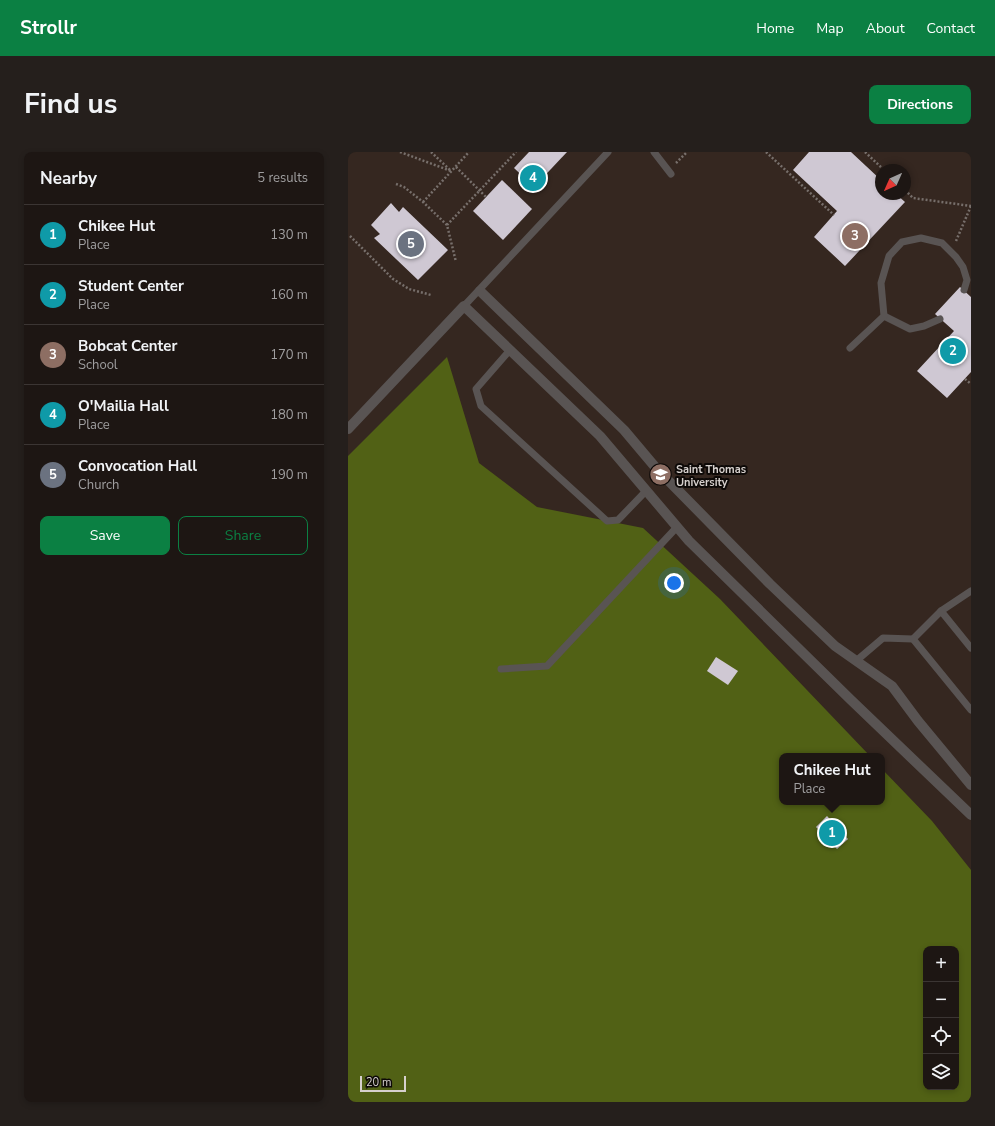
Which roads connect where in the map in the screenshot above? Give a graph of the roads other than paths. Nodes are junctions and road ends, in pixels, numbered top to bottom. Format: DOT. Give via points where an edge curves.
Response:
graph roads {
  1 [pos="608,152"];
  2 [pos="654,152"];
  3 [pos="670,172"];
  4 [pos="964,290"];
  5 [pos="480,291"];
  6 [pos="464,306"];
  7 [pos="884,316"];
  8 [pos="940,318"];
  9 [pos="850,348"];
  10 [pos="510,350"];
  11 [pos="348,429"];
  12 [pos="646,491"];
  13 [pos="677,527"];
  14 [pos="971,591"];
  15 [pos="941,611"];
  16 [pos="913,639"];
  17 [pos="971,648"];
  18 [pos="856,661"];
  19 [pos="501,669"];
  20 [pos="971,710"];
  21 [pos="971,785"];
  22 [pos="971,815"];
  1 -- 5 [label="lane"];
  2 -- 3 [label="lane"];
  4 -- 7 [label="lane" via="967,280 963,267 942,243 921,238 902,242 889,256 881,283"];
  5 -- 6 [label="lane"];
  5 -- 18 [label="street" via="624,430 656,468 770,584 835,646"];
  6 -- 10 [label="street"];
  6 -- 11 [label="street"];
  7 -- 8 [label="lane" via="910,329 924,326"];
  7 -- 9 [label="lane"];
  10 -- 12 [label="street" via="600,436"];
  10 -- 12 [label="lane" via="476,389 481,406 607,521 618,520"];
  12 -- 13 [label="street"];
  13 -- 19 [label="lane" via="547,666"];
  13 -- 22 [label="street"];
  14 -- 15 [label="lane"];
  15 -- 16 [label="lane"];
  15 -- 17 [label="lane"];
  16 -- 18 [label="lane" via="883,638"];
  16 -- 20 [label="lane"];
  18 -- 21 [label="street" via="892,686"];
}
